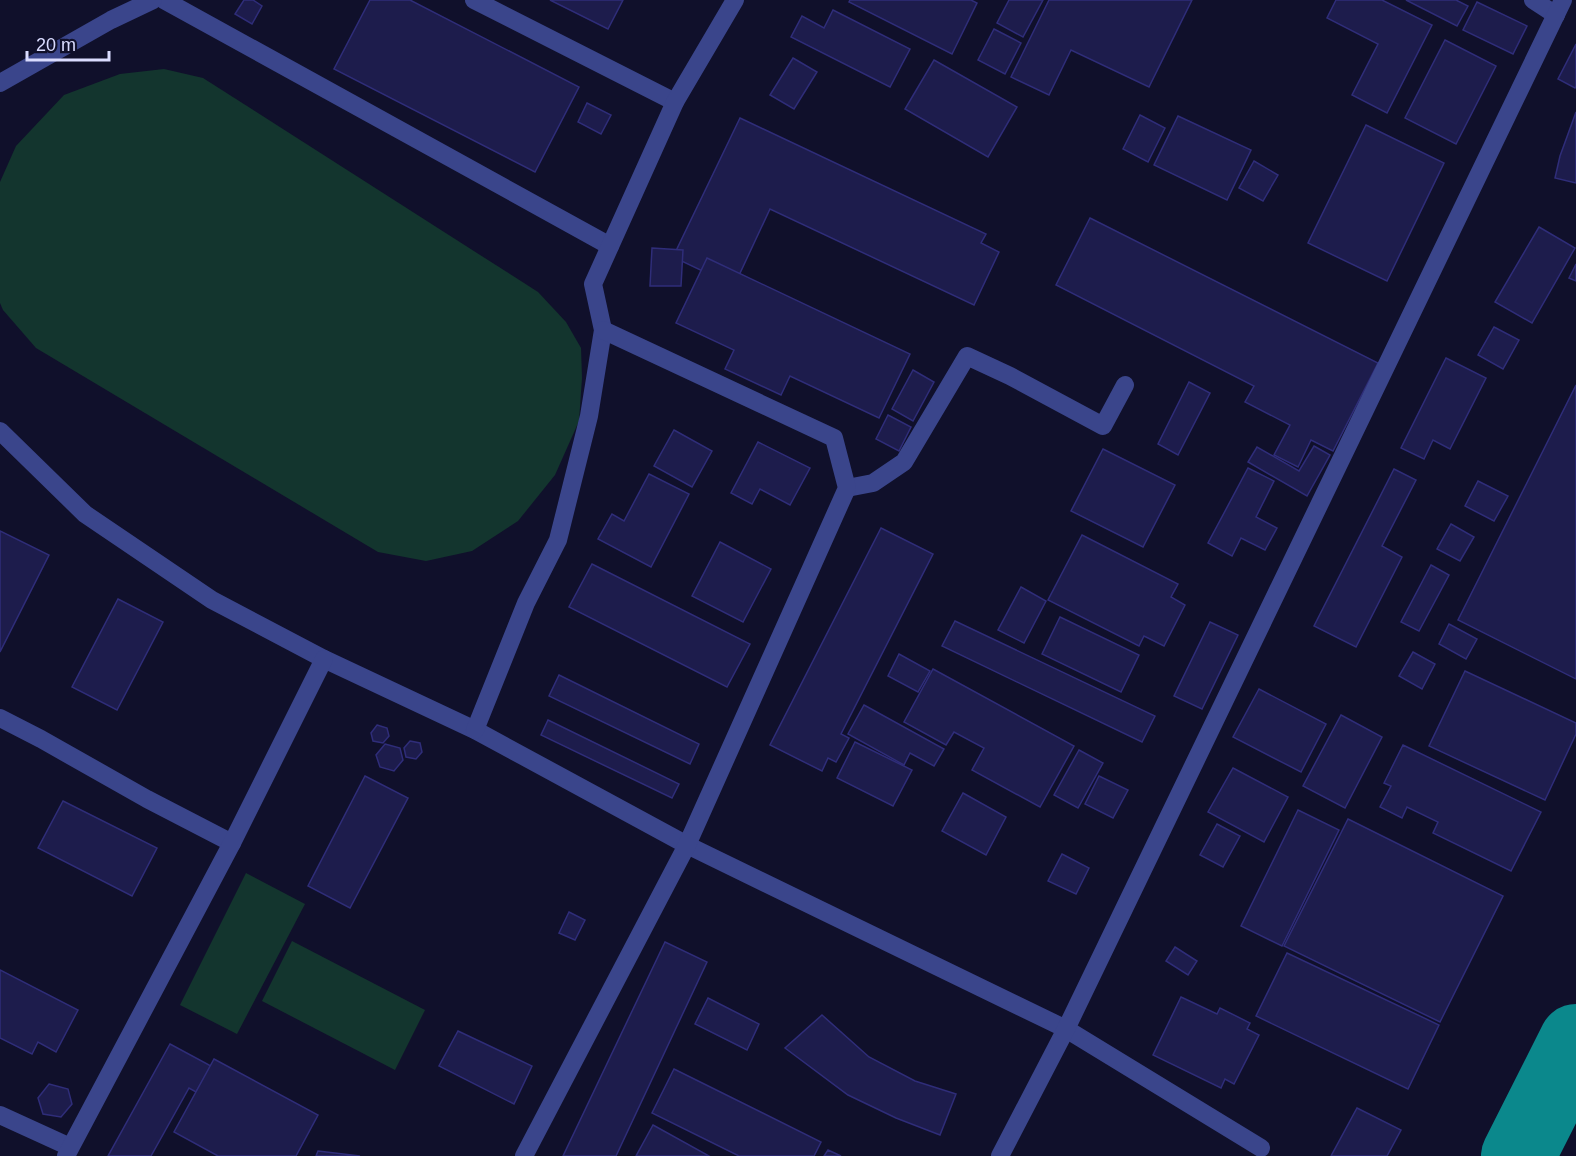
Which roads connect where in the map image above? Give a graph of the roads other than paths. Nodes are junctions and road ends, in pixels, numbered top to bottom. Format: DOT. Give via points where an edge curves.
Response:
graph roads {
  1 [pos="153,0"];
  2 [pos="164,0"];
  3 [pos="474,0"];
  4 [pos="735,0"];
  5 [pos="1533,0"];
  6 [pos="1560,8"];
  7 [pos="0,83"];
  8 [pos="675,102"];
  9 [pos="610,246"];
  10 [pos="603,330"];
  11 [pos="1125,385"];
  12 [pos="0,431"];
  13 [pos="848,489"];
  14 [pos="324,659"];
  15 [pos="0,718"];
  16 [pos="475,730"];
  17 [pos="232,843"];
  18 [pos="687,845"];
  19 [pos="1066,1029"];
  20 [pos="0,1115"];
  21 [pos="1261,1149"];
  22 [pos="68,1152"];
  23 [pos="524,1156"];
  24 [pos="1000,1156"];
  1 -- 7 [label="street"];
  2 -- 9 [label="street"];
  3 -- 8 [label="street"];
  4 -- 8 [label="street"];
  5 -- 6 [label="street"];
  6 -- 19 [label="street"];
  8 -- 9 [label="street"];
  9 -- 10 [label="street" via="593,284"];
  10 -- 13 [label="street" via="834,438"];
  10 -- 16 [label="street" via="589,416 558,540 526,603"];
  11 -- 13 [label="street" via="1103,426 967,356 904,462 873,483"];
  12 -- 14 [label="street" via="85,514 212,600"];
  13 -- 18 [label="street"];
  14 -- 16 [label="street"];
  14 -- 17 [label="street"];
  15 -- 17 [label="street"];
  16 -- 18 [label="street"];
  17 -- 22 [label="street"];
  18 -- 19 [label="street"];
  18 -- 23 [label="street"];
  19 -- 21 [label="street"];
  19 -- 24 [label="street"];
  20 -- 22 [label="street"];
}
